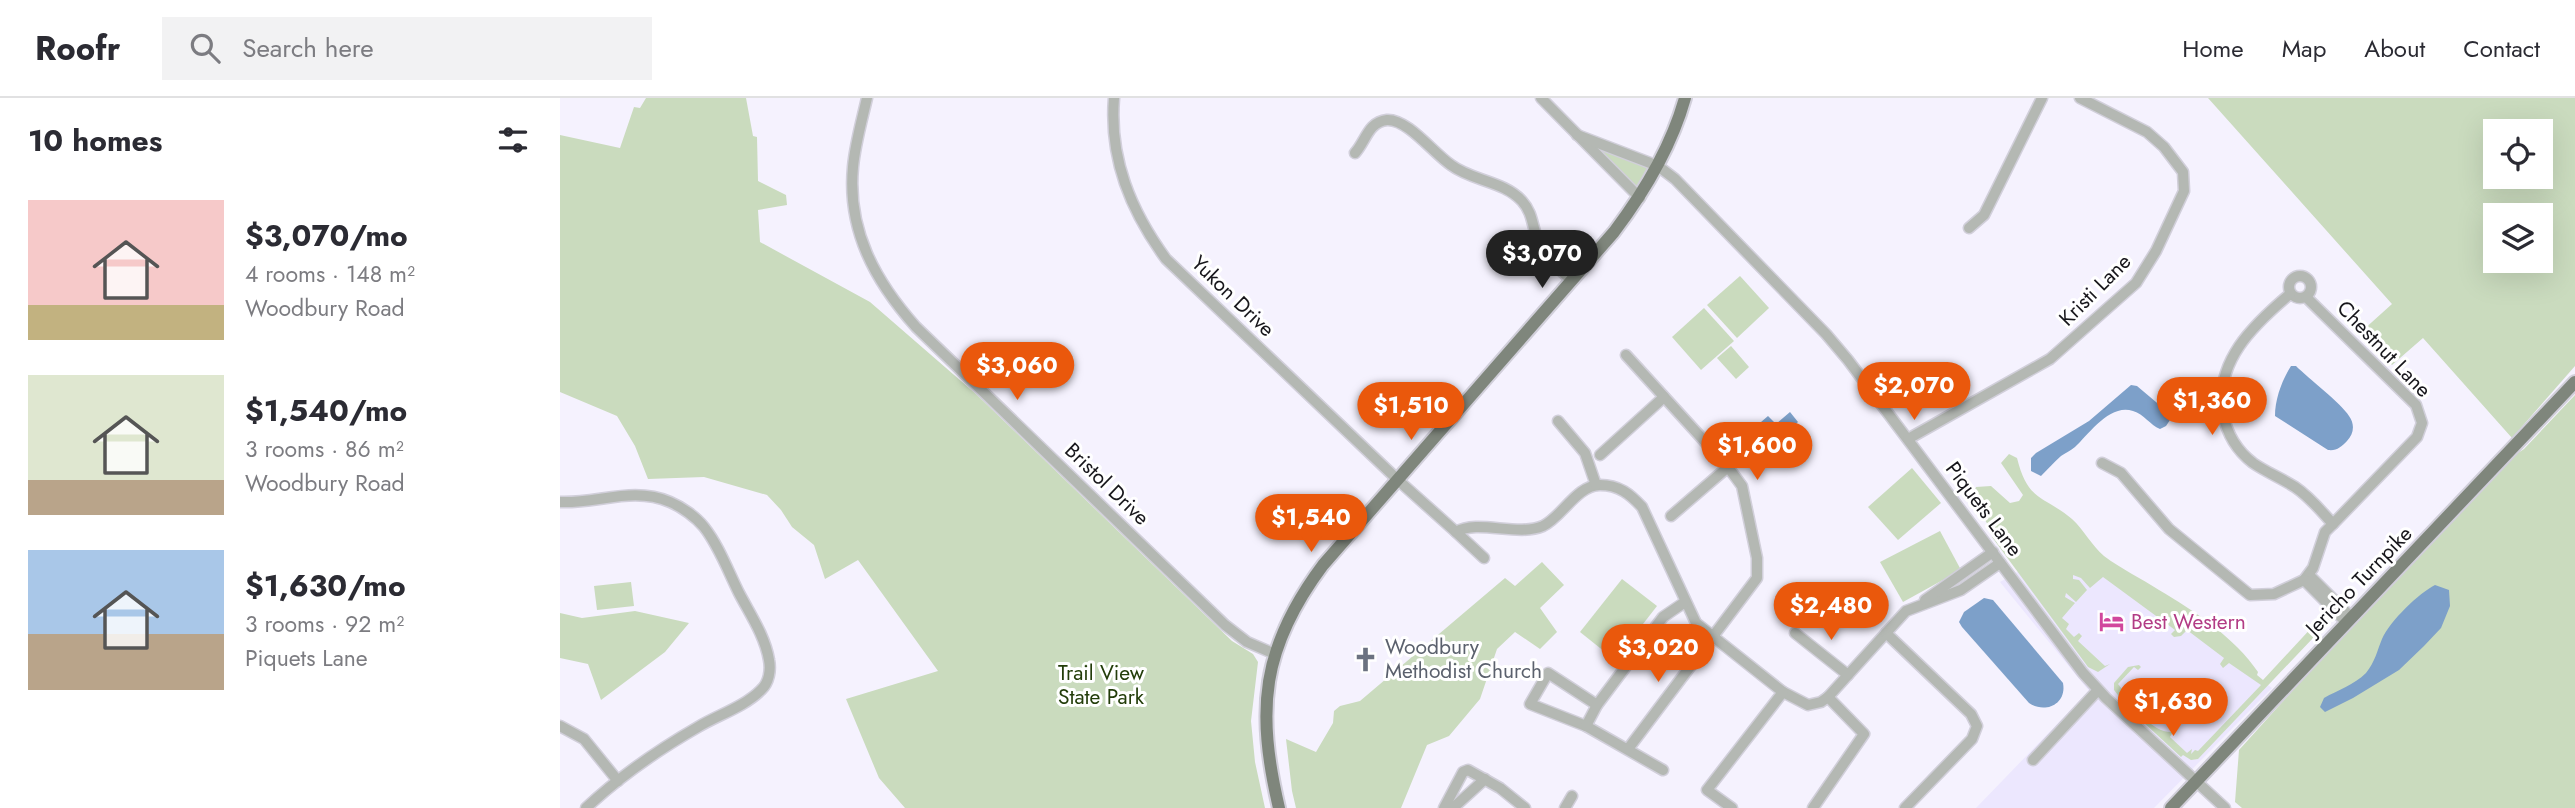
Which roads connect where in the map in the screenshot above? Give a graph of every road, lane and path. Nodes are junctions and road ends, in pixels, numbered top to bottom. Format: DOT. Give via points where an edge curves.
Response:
graph roads {
  1 [pos="867,98"];
  2 [pos="1114,98"];
  3 [pos="1541,98"];
  4 [pos="1685,98"];
  5 [pos="2042,98"];
  6 [pos="2080,98"];
  7 [pos="1577,135"];
  8 [pos="1355,153"];
  9 [pos="1658,166"];
  10 [pos="1640,198"];
  11 [pos="1969,228"];
  12 [pos="1572,281"];
  13 [pos="2290,293"];
  14 [pos="2306,297"];
  15 [pos="1626,355"];
  16 [pos="2575,382"];
  17 [pos="1664,397"];
  18 [pos="1558,421"];
  19 [pos="1908,439"];
  20 [pos="1600,455"];
  21 [pos="2102,463"];
  22 [pos="1728,467"];
  23 [pos="1399,481"];
  24 [pos="1596,485"];
  25 [pos="560,502"];
  26 [pos="1671,516"];
  27 [pos="2333,524"];
  28 [pos="1456,532"];
  29 [pos="1993,552"];
  30 [pos="1484,558"];
  31 [pos="2000,562"];
  32 [pos="2307,578"];
  33 [pos="1685,602"];
  34 [pos="1917,606"];
  35 [pos="2349,620"];
  36 [pos="1795,633"];
  37 [pos="1886,633"];
  38 [pos="1713,637"];
  39 [pos="1275,654"];
  40 [pos="1848,675"];
  41 [pos="2098,690"];
  42 [pos="1783,692"];
  43 [pos="1828,697"];
  44 [pos="1597,705"];
  45 [pos="560,726"];
  46 [pos="1586,726"];
  47 [pos="1628,749"];
  48 [pos="2032,760"];
  49 [pos="1662,769"];
  50 [pos="1485,779"];
  51 [pos="2197,780"];
  52 [pos="618,781"];
  53 [pos="1572,796"];
  54 [pos="586,808"];
  55 [pos="1279,808"];
  56 [pos="1444,808"];
  57 [pos="1453,808"];
  58 [pos="1525,808"];
  59 [pos="1565,808"];
  60 [pos="1732,808"];
  61 [pos="1813,808"];
  62 [pos="1905,808"];
  63 [pos="2171,808"];
  64 [pos="2225,808"];
  1 -- 39 [label="street, Bristol Drive" via="853,166 853,194 867,256 892,300 1225,625 1247,642"];
  2 -- 23 [label="street, Yukon Drive" via="1113,127 1123,181 1146,231 1166,259"];
  3 -- 7 [label="street"];
  4 -- 9 [label="main road"];
  5 -- 11 [label="street" via="1984,215"];
  6 -- 19 [label="street, Kristi Lane" via="2147,132 2183,172 2184,191 2156,251 2136,283 2050,359"];
  7 -- 9 [label="street, Piquets Lane"];
  7 -- 10 [label="street"];
  8 -- 12 [label="street" via="1373,125 1387,120 1404,124 1454,168 1517,196 1529,210 1540,246"];
  9 -- 10 [label="main road"];
  9 -- 19 [label="street, Piquets Lane" via="1826,334"];
  10 -- 12 [label="main road"];
  12 -- 23 [label="main road"];
  13 -- 14 [label="street, Chestnut Lane" via="2299,299"];
  13 -- 14 [label="street, Chestnut Lane" via="2289,282 2302,276 2310,283"];
  13 -- 27 [label="street, Chestnut Lane" via="2235,351 2221,390 2226,431 2252,463 2306,495"];
  14 -- 27 [label="street, Chestnut Lane" via="2416,405 2421,416 2417,437"];
  15 -- 17 [label="street"];
  16 -- 35 [label="main road, Jericho Turnpike"];
  17 -- 20 [label="street"];
  17 -- 22 [label="street"];
  18 -- 24 [label="street" via="1585,453"];
  19 -- 29 [label="street, Piquets Lane"];
  21 -- 32 [label="street" via="2121,473 2169,529 2250,595 2274,594"];
  22 -- 26 [label="street"];
  22 -- 38 [label="street" via="1742,486 1757,578"];
  23 -- 28 [label="street, Yukon Drive"];
  23 -- 39 [label="main road" via="1323,565 1287,623"];
  24 -- 28 [label="street" via="1537,528"];
  24 -- 33 [label="street" via="1630,494 1642,507"];
  25 -- 52 [label="street" via="643,495 669,501 691,514 718,551 770,663 764,688"];
  27 -- 32 [label="street, Chestnut Lane" via="2325,532"];
  28 -- 30 [label="street, Yukon Drive"];
  29 -- 31 [label="street, Piquets Lane"];
  29 -- 34 [label="street"];
  31 -- 34 [label="street" via="1961,590"];
  31 -- 41 [label="street, Piquets Lane"];
  32 -- 35 [label="street"];
  33 -- 38 [label="street" via="1696,623"];
  33 -- 44 [label="street" via="1663,617"];
  34 -- 37 [label="street"];
  35 -- 51 [label="main road, Jericho Turnpike"];
  36 -- 40 [label="street"];
  37 -- 40 [label="street"];
  37 -- 62 [label="street" via="1971,714 1977,726 1972,739"];
  38 -- 42 [label="street"];
  38 -- 47 [label="street"];
  39 -- 55 [label="main road" via="1266,704 1266,742"];
  40 -- 43 [label="street"];
  41 -- 48 [label="street"];
  41 -- 51 [label="street, Piquets Lane"];
  42 -- 43 [label="street" via="1808,705"];
  42 -- 60 [label="street" via="1707,790"];
  43 -- 61 [label="street" via="1864,734"];
  44 -- 46 [label="street"];
  44 -- 46 [label="street" via="1548,673 1530,704"];
  45 -- 52 [label="street" via="584,739"];
  46 -- 47 [label="street"];
  47 -- 49 [label="street"];
  50 -- 56 [label="street" via="1468,769 1463,772"];
  50 -- 57 [label="street"];
  50 -- 58 [label="street"];
  51 -- 63 [label="main road, Jericho Turnpike"];
  51 -- 64 [label="street, Piquets Lane"];
  52 -- 54 [label="street"];
  53 -- 59 [label="street"];
}
